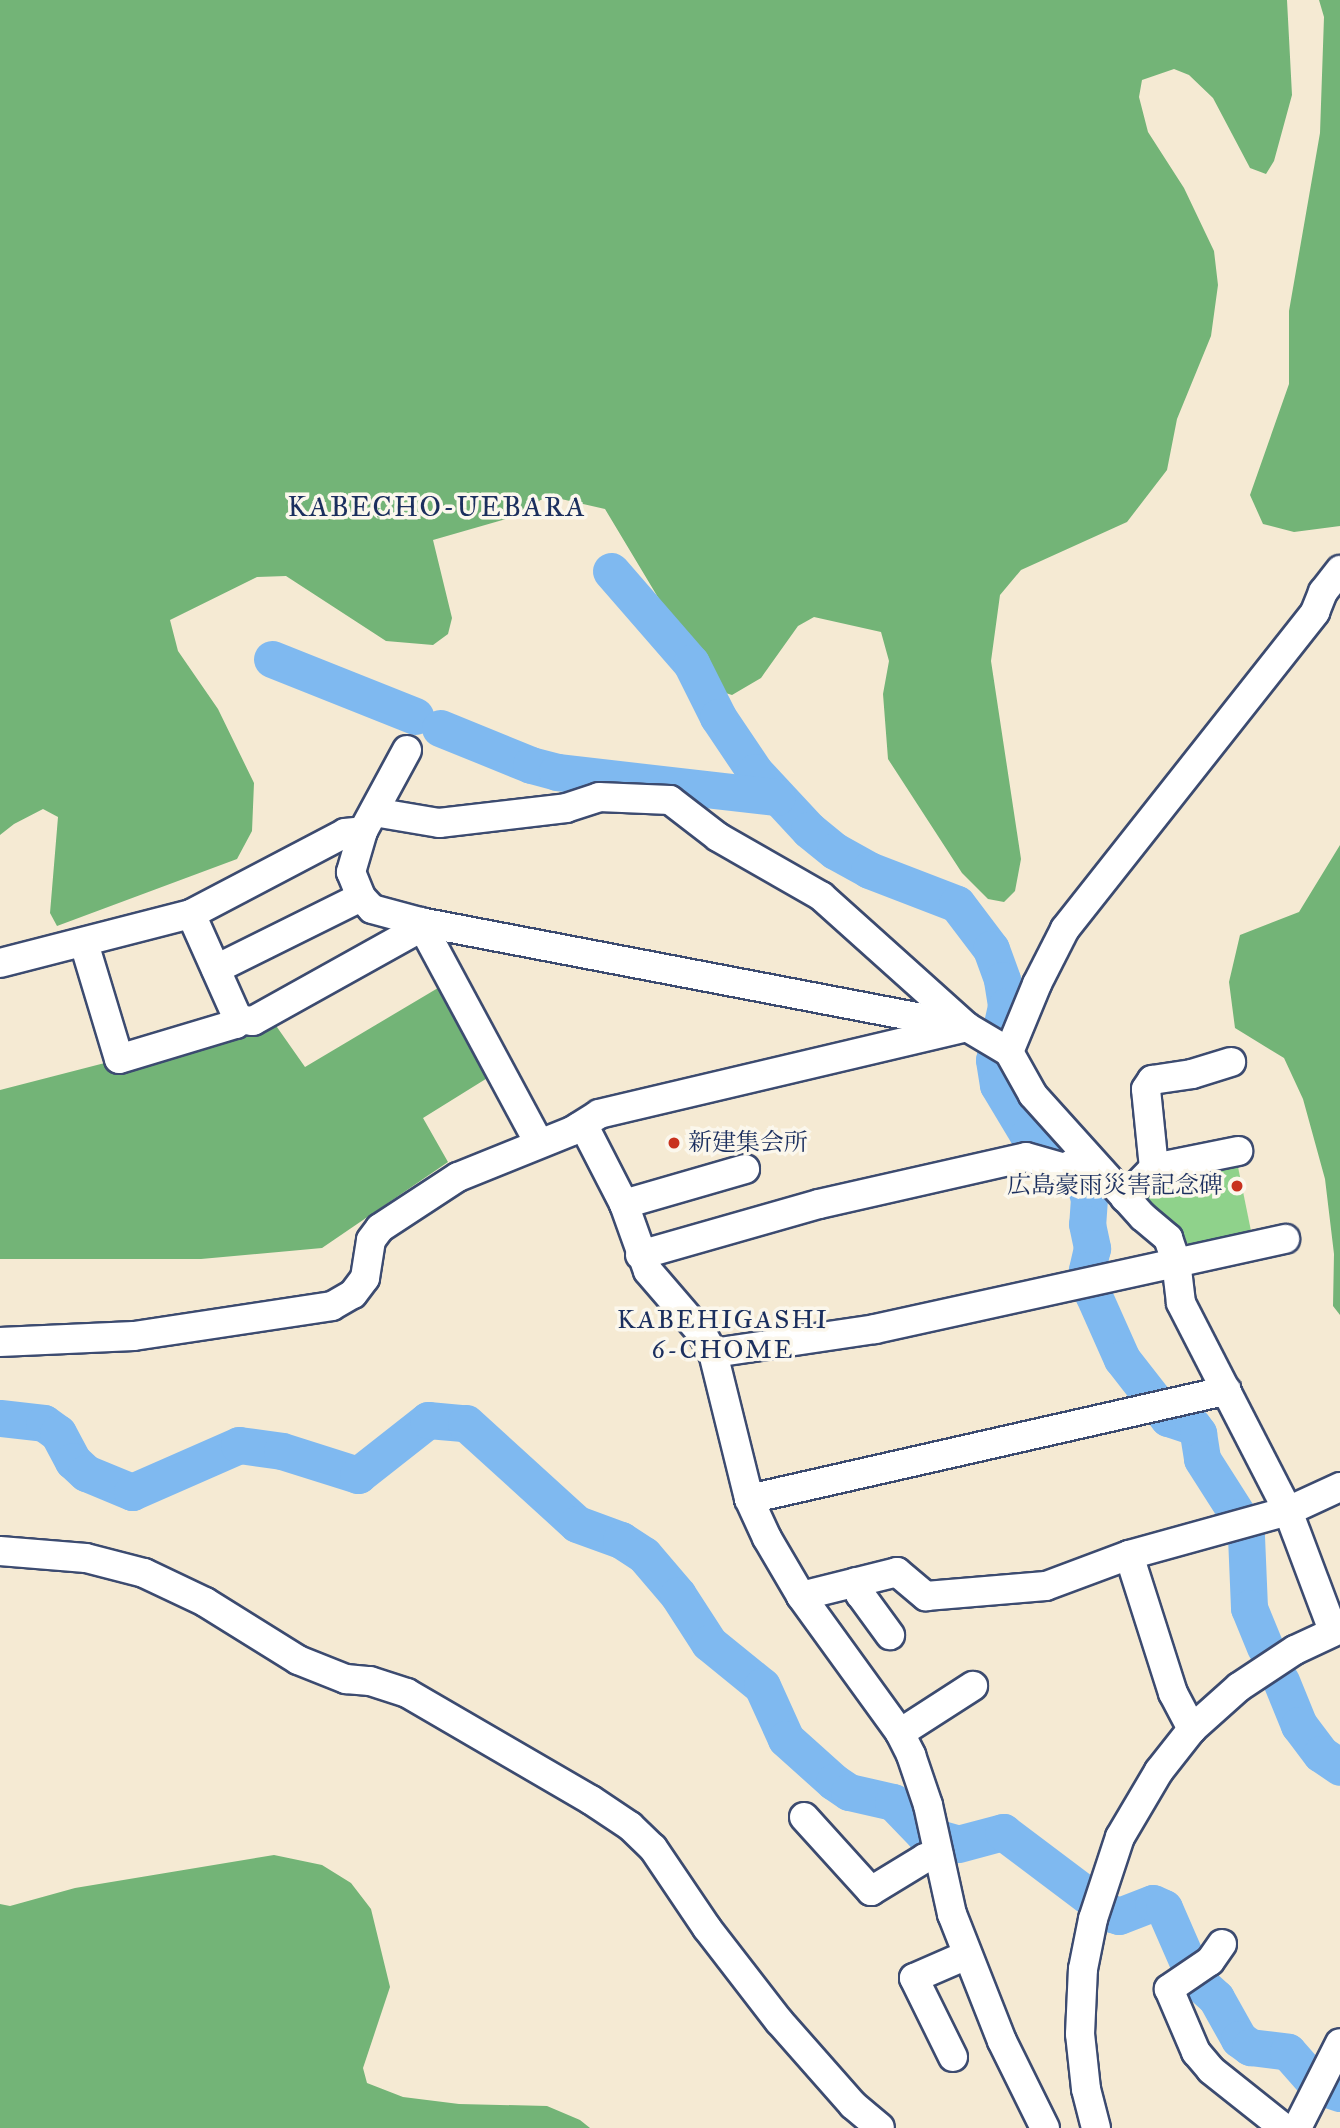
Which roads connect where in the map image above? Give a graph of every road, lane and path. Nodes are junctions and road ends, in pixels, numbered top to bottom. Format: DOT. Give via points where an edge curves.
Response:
graph roads {
  1 [pos="1340,570"];
  2 [pos="407,750"];
  3 [pos="368,822"];
  4 [pos="361,897"];
  5 [pos="191,914"];
  6 [pos="421,922"];
  7 [pos="84,943"];
  8 [pos="0,964"];
  9 [pos="216,969"];
  10 [pos="239,1019"];
  11 [pos="967,1027"];
  12 [pos="1001,1048"];
  13 [pos="1231,1062"];
  14 [pos="579,1127"];
  15 [pos="539,1143"];
  16 [pos="1238,1151"];
  17 [pos="1078,1160"];
  18 [pos="1154,1168"];
  19 [pos="745,1169"];
  20 [pos="1125,1198"];
  21 [pos="624,1204"];
  22 [pos="1285,1239"];
  23 [pos="640,1255"];
  24 [pos="1176,1261"];
  25 [pos="0,1342"];
  26 [pos="713,1353"];
  27 [pos="1227,1390"];
  28 [pos="1340,1487"];
  29 [pos="749,1499"];
  30 [pos="1288,1511"];
  31 [pos="0,1551"];
  32 [pos="1129,1555"];
  33 [pos="856,1582"];
  34 [pos="801,1595"];
  35 [pos="1337,1630"];
  36 [pos="890,1635"];
  37 [pos="973,1686"];
  38 [pos="1192,1729"];
  39 [pos="900,1733"];
  40 [pos="804,1817"];
  41 [pos="935,1840"];
  42 [pos="1222,1944"];
  43 [pos="967,1955"];
  44 [pos="1340,2043"];
  45 [pos="953,2057"];
  46 [pos="880,2128"];
  47 [pos="1045,2128"];
  48 [pos="1096,2128"];
  49 [pos="1284,2128"];
  50 [pos="1297,2128"];
  1 -- 12 [label="street" via="1315,612 1065,929"];
  2 -- 3 [label="street"];
  3 -- 4 [label="street" via="351,872"];
  3 -- 5 [label="street"];
  3 -- 11 [label="street" via="439,823 566,808 599,797 670,800 718,837 821,896"];
  4 -- 6 [label="street" via="372,909"];
  4 -- 9 [label="street"];
  5 -- 7 [label="street"];
  5 -- 9 [label="street"];
  6 -- 10 [label="street" via="415,931 253,1020"];
  6 -- 11 [label="street"];
  6 -- 15 [label="street"];
  7 -- 8 [label="street"];
  7 -- 10 [label="street" via="119,1059 236,1024"];
  9 -- 10 [label="street"];
  11 -- 12 [label="street"];
  11 -- 14 [label="street" via="599,1114"];
  12 -- 17 [label="street"];
  13 -- 18 [label="street" via="1152,1080 1146,1088"];
  14 -- 15 [label="street"];
  14 -- 21 [label="street" via="586,1130"];
  15 -- 25 [label="street" via="458,1177 380,1228 371,1240 365,1279 353,1294 332,1306 134,1336"];
  16 -- 18 [label="street"];
  17 -- 20 [label="street"];
  17 -- 23 [label="street" via="1065,1168 1026,1157 819,1203"];
  18 -- 20 [label="street"];
  19 -- 21 [label="street"];
  20 -- 24 [label="street" via="1168,1238"];
  21 -- 23 [label="street"];
  22 -- 24 [label="street"];
  23 -- 26 [label="street" via="648,1272"];
  24 -- 26 [label="street" via="875,1329"];
  24 -- 27 [label="street" via="1181,1303"];
  26 -- 29 [label="street"];
  27 -- 29 [label="street"];
  27 -- 30 [label="street"];
  28 -- 30 [label="street"];
  29 -- 34 [label="street"];
  30 -- 32 [label="street"];
  30 -- 35 [label="street"];
  31 -- 46 [label="street" via="86,1558 144,1573 205,1602 298,1660 346,1679 407,1693 591,1800 653,1848 706,1928 779,2021 853,2105"];
  32 -- 33 [label="street" via="1046,1586 926,1596 897,1572"];
  32 -- 38 [label="street" via="1173,1693"];
  33 -- 34 [label="street"];
  33 -- 36 [label="street"];
  34 -- 39 [label="street"];
  35 -- 38 [label="street" via="1295,1650 1238,1687"];
  37 -- 39 [label="street"];
  38 -- 48 [label="street" via="1158,1772 1120,1837 1093,1919 1083,1969 1080,2034"];
  39 -- 41 [label="street" via="911,1755"];
  40 -- 41 [label="street" via="871,1891 925,1858"];
  41 -- 43 [label="street"];
  42 -- 49 [label="street" via="1210,1961 1168,1989 1196,2052 1211,2070"];
  43 -- 45 [label="street" via="914,1978"];
  43 -- 47 [label="street"];
  44 -- 50 [label="street"];
}
